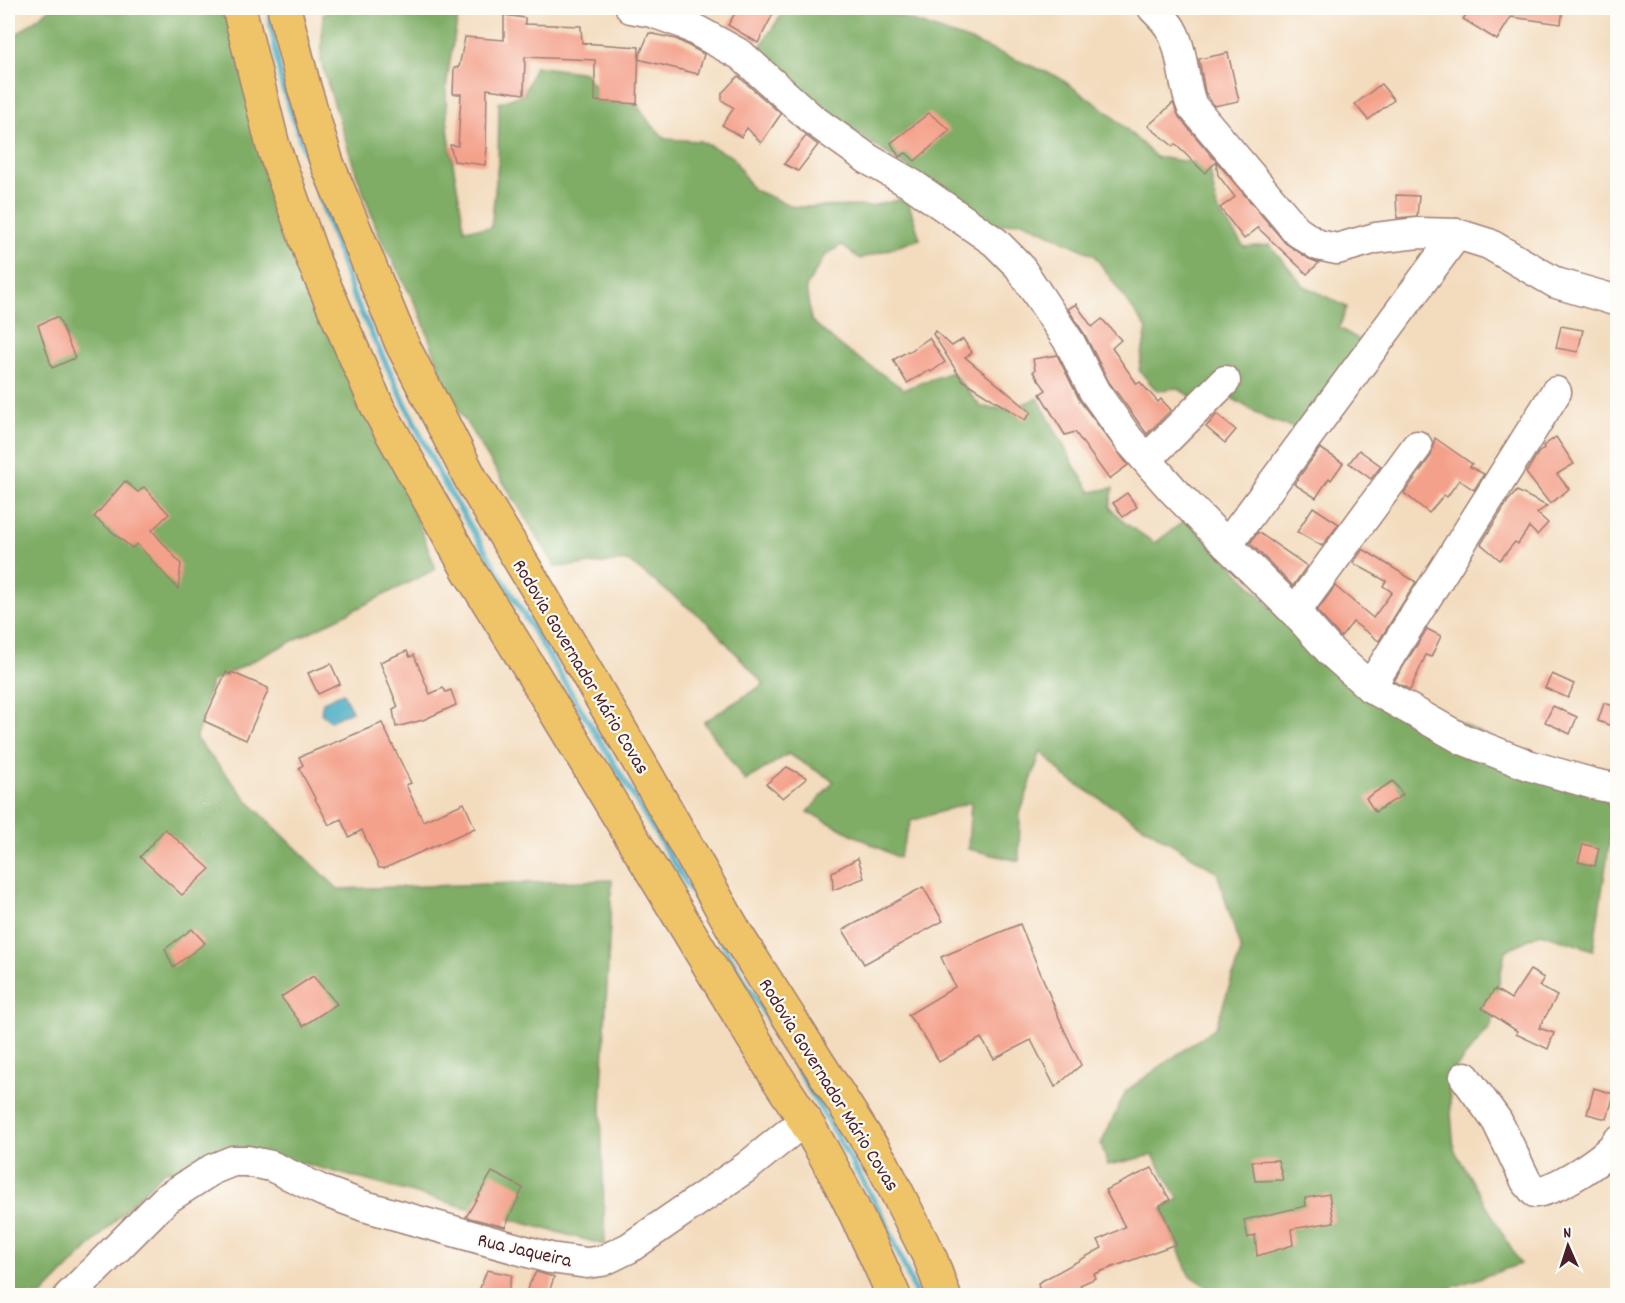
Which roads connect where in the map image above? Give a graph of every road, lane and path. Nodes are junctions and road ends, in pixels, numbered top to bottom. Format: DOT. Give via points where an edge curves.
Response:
graph roads {
  1 [pos="239,8"];
  2 [pos="284,8"];
  3 [pos="631,8"];
  4 [pos="1153,8"];
  5 [pos="1456,234"];
  6 [pos="1617,302"];
  7 [pos="1225,381"];
  8 [pos="1556,392"];
  9 [pos="1417,446"];
  10 [pos="1147,459"];
  11 [pos="1227,545"];
  12 [pos="1295,612"];
  13 [pos="1370,687"];
  14 [pos="1617,789"];
  15 [pos="1465,1077"];
  16 [pos="806,1119"];
  17 [pos="1617,1141"];
  18 [pos="69,1296"];
  19 [pos="894,1296"];
  20 [pos="944,1296"];
  1 -- 16 [label="highway, Rodovia Governador Mário Covas" via="273,146 314,262 378,408 469,572"];
  2 -- 20 [label="highway, Rodovia Governador Mário Covas" via="327,164 402,344 458,454 738,937 884,1165 931,1260"];
  3 -- 10 [label="street" via="682,23 741,55 812,119 995,242 1019,266 1070,343 1094,391"];
  4 -- 5 [label="street" via="1171,29 1192,106 1298,232 1318,245 1337,249 1376,238"];
  5 -- 6 [label="street" via="1489,244 1556,283"];
  5 -- 11 [label="street"];
  7 -- 10 [label="street"];
  8 -- 13 [label="street"];
  9 -- 12 [label="street"];
  10 -- 11 [label="street"];
  11 -- 12 [label="street"];
  12 -- 13 [label="street"];
  13 -- 14 [label="street" via="1462,739 1528,765"];
  15 -- 17 [label="street" via="1497,1121 1535,1192 1547,1190 1596,1163"];
  16 -- 18 [label="street, Rua Jaqueira" via="748,1166 629,1248 602,1261 587,1263 550,1258 364,1206 271,1166 233,1161 166,1199"];
  16 -- 19 [label="highway, Rodovia Governador Mário Covas" via="853,1205"];
}
